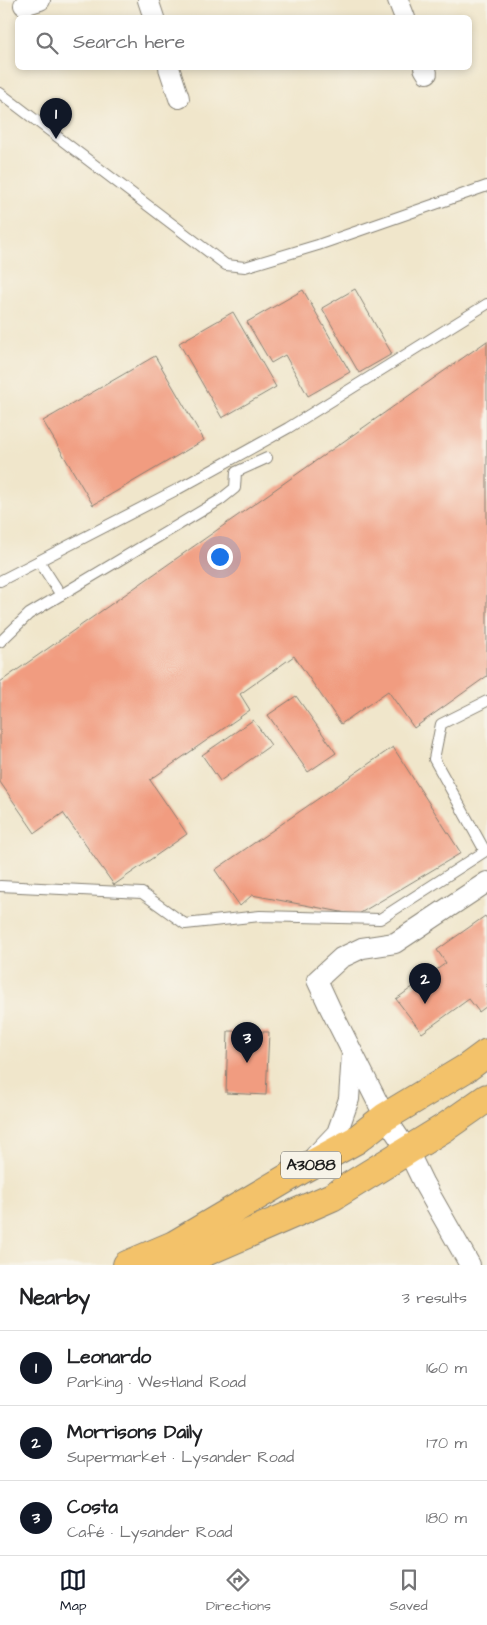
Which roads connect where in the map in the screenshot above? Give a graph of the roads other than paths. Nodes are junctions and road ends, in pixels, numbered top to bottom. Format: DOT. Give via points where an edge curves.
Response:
graph roads {
  1 [pos="148,0"];
  2 [pos="398,0"];
  3 [pos="153,15"];
  4 [pos="404,15"];
  5 [pos="170,70"];
  6 [pos="0,93"];
  7 [pos="179,98"];
  8 [pos="487,186"];
  9 [pos="487,304"];
  10 [pos="268,458"];
  11 [pos="39,561"];
  12 [pos="0,582"];
  13 [pos="62,596"];
  14 [pos="0,642"];
  15 [pos="487,701"];
  16 [pos="486,850"];
  17 [pos="487,882"];
  18 [pos="0,886"];
  19 [pos="352,1051"];
  20 [pos="487,1053"];
  21 [pos="487,1098"];
  22 [pos="385,1117"];
  23 [pos="408,1151"];
  24 [pos="302,1170"];
  25 [pos="127,1265"];
  26 [pos="157,1265"];
  27 [pos="470,1265"];
  1 -- 3 [label="street"];
  2 -- 4 [label="street"];
  5 -- 7 [label="street"];
  6 -- 8 [label="lane" via="226,265 245,267 263,262"];
  9 -- 11 [label="lane" via="288,428"];
  10 -- 13 [label="lane" via="236,472 235,488 220,500"];
  11 -- 12 [label="lane"];
  11 -- 13 [label="lane"];
  13 -- 14 [label="lane" via="29,614"];
  15 -- 16 [label="lane" via="441,724 434,759"];
  16 -- 18 [label="lane" via="380,919 260,916 185,924 142,893"];
  17 -- 19 [label="street" via="394,943 362,948 342,958 318,980"];
  19 -- 22 [label="street"];
  19 -- 24 [label="street" via="349,1100 337,1133"];
  20 -- 22 [label="main road, A3088"];
  21 -- 23 [label="main road, A3088"];
  22 -- 23 [label="street"];
  22 -- 24 [label="main road, A3088" via="356,1140"];
  23 -- 26 [label="main road, A3088" via="332,1197 201,1254"];
  23 -- 27 [label="street"];
  24 -- 25 [label="main road, A3088" via="174,1244"];
}
